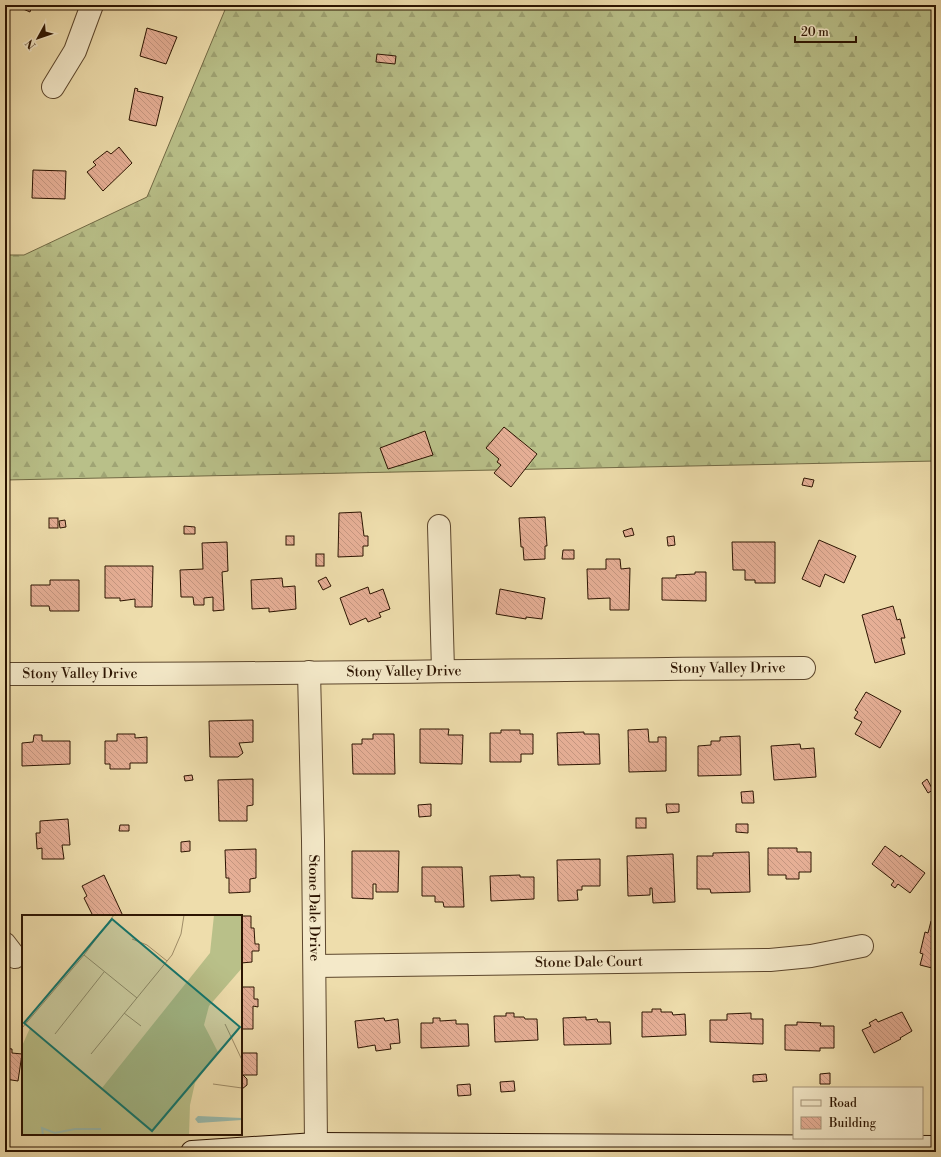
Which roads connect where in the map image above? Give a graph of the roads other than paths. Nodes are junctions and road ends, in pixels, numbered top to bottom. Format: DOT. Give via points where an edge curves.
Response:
graph roads {
  1 [pos="92,5"];
  2 [pos="53,87"];
  3 [pos="439,526"];
  4 [pos="804,668"];
  5 [pos="443,670"];
  6 [pos="309,672"];
  7 [pos="5,674"];
  8 [pos="862,946"];
  9 [pos="315,966"];
  10 [pos="316,1144"];
  11 [pos="936,1147"];
  12 [pos="192,1152"];
  1 -- 2 [label="street" via="75,51"];
  3 -- 5 [label="street"];
  4 -- 5 [label="street, Stony Valley Drive"];
  5 -- 6 [label="street, Stony Valley Drive"];
  6 -- 7 [label="street, Stony Valley Drive" via="170,675"];
  6 -- 9 [label="street, Stone Dale Drive"];
  8 -- 9 [label="street, Stone Dale Court" via="811,956 770,960"];
  9 -- 10 [label="street, Stone Dale Drive"];
  10 -- 11 [label="street"];
  10 -- 12 [label="street"];
}
